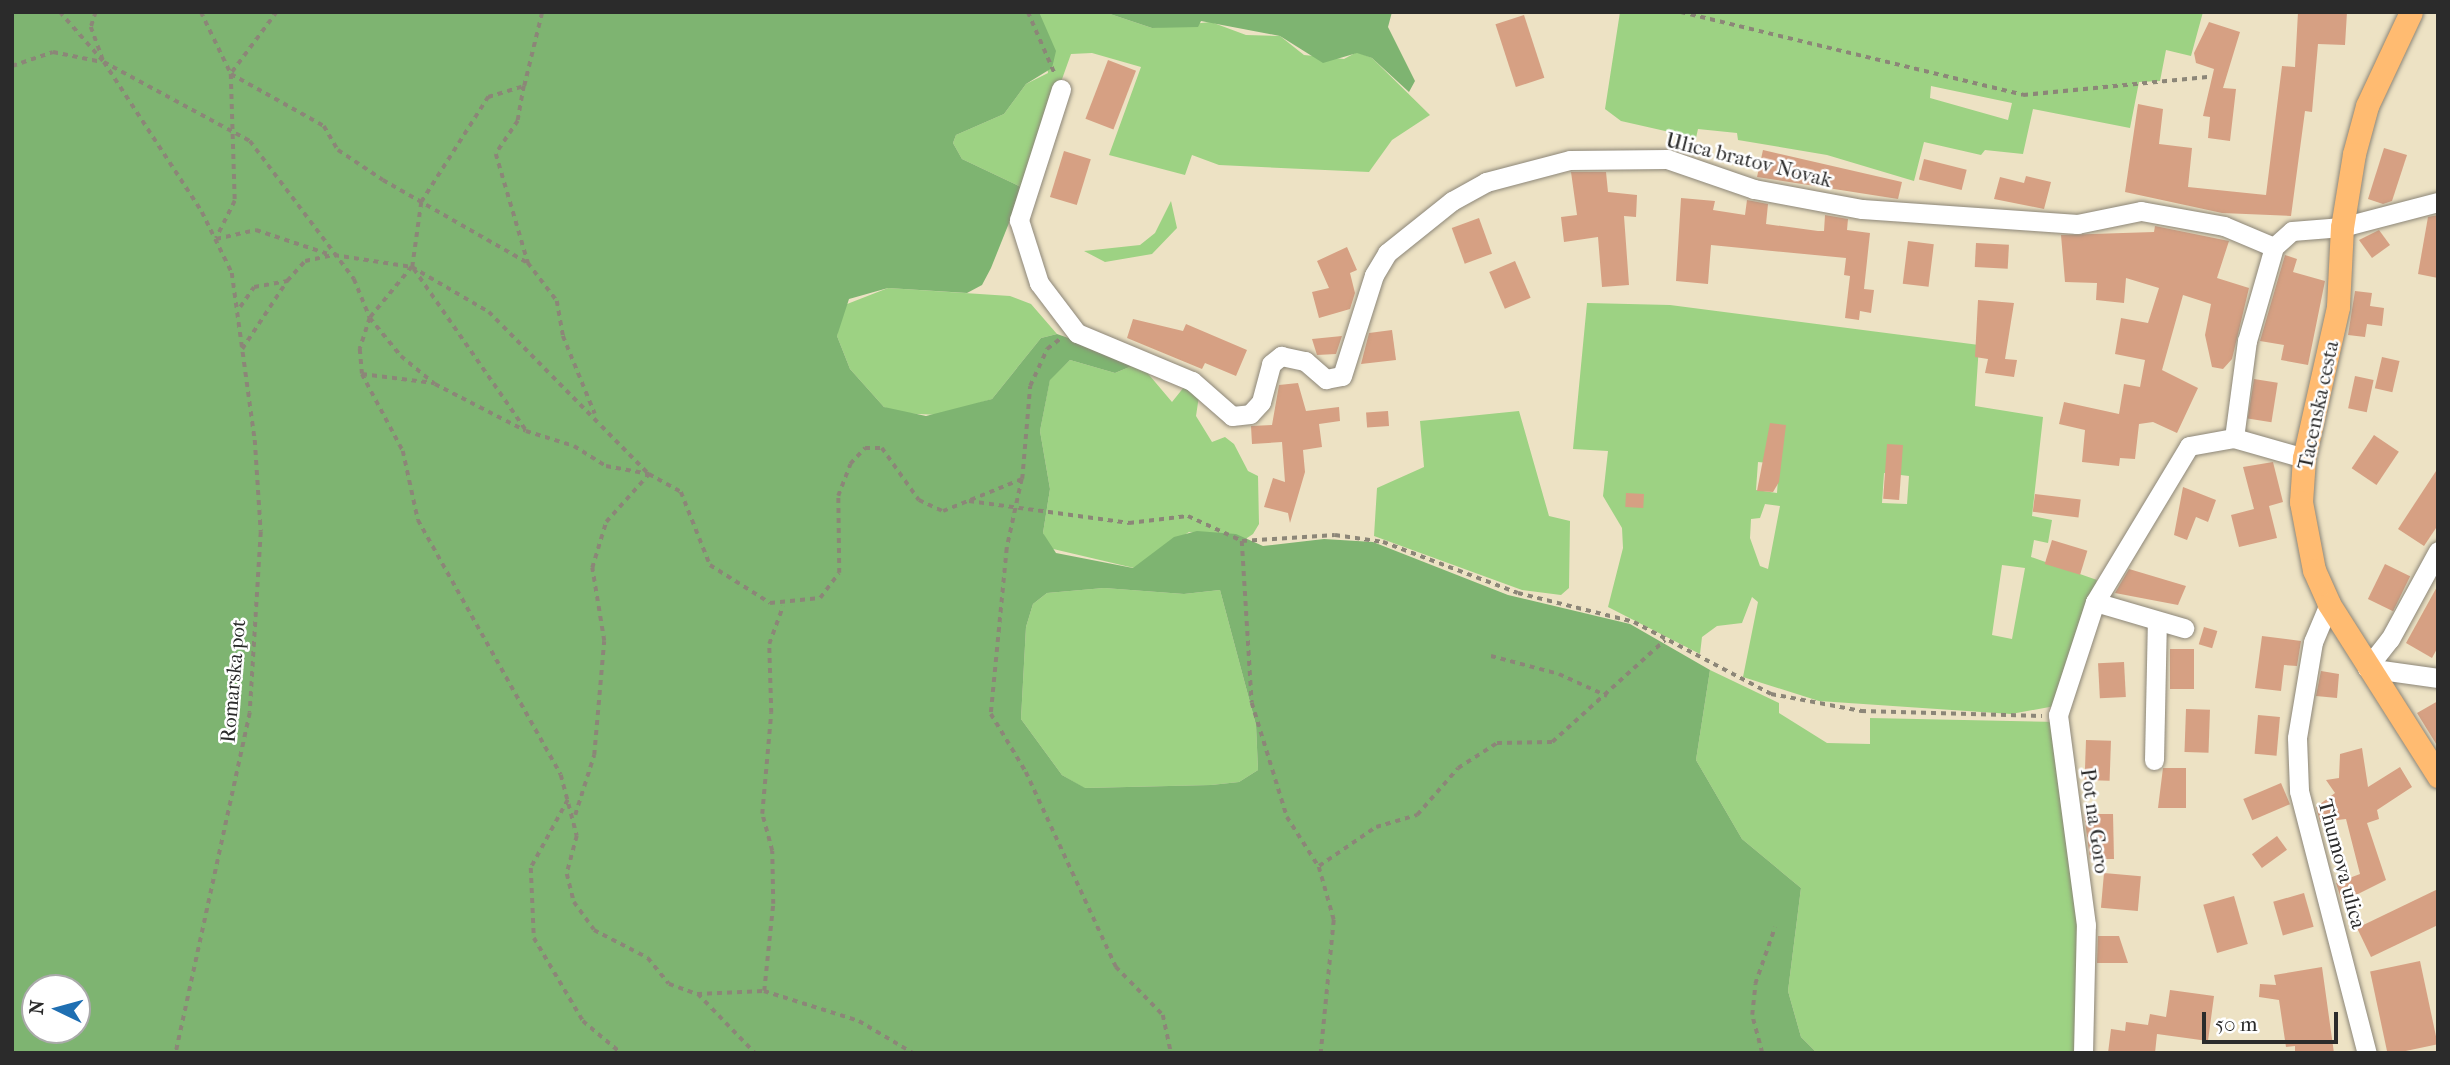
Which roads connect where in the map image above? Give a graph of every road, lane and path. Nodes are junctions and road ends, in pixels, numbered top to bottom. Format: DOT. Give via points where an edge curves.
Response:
graph roads {
  1 [pos="60,12"];
  2 [pos="96,12"];
  3 [pos="201,12"];
  4 [pos="277,12"];
  5 [pos="542,12"];
  6 [pos="1028,12"];
  7 [pos="1681,12"];
  8 [pos="2411,12"];
  9 [pos="104,62"];
  10 [pos="12,66"];
  11 [pos="231,74"];
  12 [pos="2207,77"];
  13 [pos="524,86"];
  14 [pos="1061,89"];
  15 [pos="229,125"];
  16 [pos="421,202"];
  17 [pos="2438,202"];
  18 [pos="2342,227"];
  19 [pos="216,239"];
  20 [pos="2274,247"];
  21 [pos="334,255"];
  22 [pos="528,263"];
  23 [pos="412,267"];
  24 [pos="288,281"];
  25 [pos="240,307"];
  26 [pos="370,318"];
  27 [pos="1077,333"];
  28 [pos="242,350"];
  29 [pos="362,374"];
  30 [pos="435,384"];
  31 [pos="596,416"];
  32 [pos="526,431"];
  33 [pos="2234,438"];
  34 [pos="2304,458"];
  35 [pos="649,474"];
  36 [pos="1022,479"];
  37 [pos="968,501"];
  38 [pos="1014,508"];
  39 [pos="1242,541"];
  40 [pos="2438,551"];
  41 [pos="2095,602"];
  42 [pos="2329,604"];
  43 [pos="783,606"];
  44 [pos="2157,622"];
  45 [pos="2184,628"];
  46 [pos="1665,639"];
  47 [pos="1491,656"];
  48 [pos="2367,668"];
  49 [pos="2438,678"];
  50 [pos="1607,696"];
  51 [pos="2058,715"];
  52 [pos="2154,760"];
  53 [pos="2438,776"];
  54 [pos="568,800"];
  55 [pos="574,818"];
  56 [pos="1319,867"];
  57 [pos="1774,927"];
  58 [pos="764,991"];
  59 [pos="698,994"];
  60 [pos="176,1053"];
  61 [pos="621,1053"];
  62 [pos="755,1053"];
  63 [pos="913,1053"];
  64 [pos="1171,1053"];
  65 [pos="1321,1053"];
  66 [pos="1762,1053"];
  67 [pos="2083,1053"];
  68 [pos="2367,1053"];
  1 -- 9 [label="path"];
  2 -- 9 [label="path" via="91,27"];
  3 -- 11 [label="path"];
  4 -- 11 [label="path"];
  5 -- 13 [label="path"];
  6 -- 14 [label="path"];
  7 -- 12 [label="path" via="2023,95"];
  8 -- 18 [label="main road, Tacenska cesta" via="2367,106"];
  9 -- 10 [label="path" via="52,52"];
  9 -- 15 [label="path"];
  9 -- 19 [label="path, Romarska pot"];
  11 -- 15 [label="path"];
  11 -- 16 [label="path" via="324,126 338,150"];
  13 -- 16 [label="path" via="488,97"];
  13 -- 22 [label="path" via="518,121 496,154"];
  14 -- 27 [label="street" via="1019,220 1040,283"];
  15 -- 19 [label="path" via="235,201"];
  15 -- 21 [label="path" via="281,175"];
  16 -- 22 [label="path"];
  16 -- 23 [label="path"];
  17 -- 18 [label="street"];
  18 -- 20 [label="street" via="2292,231"];
  18 -- 34 [label="main road, Tacenska cesta" via="2338,307"];
  19 -- 21 [label="path" via="256,230"];
  19 -- 25 [label="path, Romarska pot"];
  20 -- 27 [label="street, Ulica bratov Novak" via="2224,226 2141,211 2077,224 1862,209 1754,189 1667,159 1603,156 1522,170 1452,201 1387,253 1374,275 1342,376 1326,379 1306,361 1281,356 1250,414 1232,416 1192,381"];
  20 -- 33 [label="street" via="2247,341"];
  21 -- 23 [label="path"];
  21 -- 24 [label="path" via="305,261"];
  21 -- 26 [label="path" via="354,279"];
  22 -- 31 [label="path" via="557,301 563,336"];
  23 -- 26 [label="path"];
  23 -- 31 [label="path" via="489,312"];
  23 -- 32 [label="path"];
  24 -- 25 [label="path" via="254,287"];
  24 -- 28 [label="path"];
  25 -- 28 [label="path, Romarska pot"];
  26 -- 29 [label="path" via="360,349"];
  26 -- 30 [label="path"];
  27 -- 36 [label="path" via="1046,349 1030,386"];
  28 -- 60 [label="path, Romarska pot" via="261,532 250,713"];
  29 -- 30 [label="path"];
  29 -- 54 [label="path" via="403,451 418,520 502,663"];
  30 -- 32 [label="path"];
  31 -- 35 [label="path"];
  32 -- 35 [label="path" via="574,446 606,466"];
  33 -- 34 [label="street, Pot na Goro"];
  33 -- 41 [label="street, Pot na Goro" via="2189,446"];
  34 -- 42 [label="main road, Tacenska cesta" via="2305,534"];
  35 -- 43 [label="path" via="681,492 710,565 745,591"];
  35 -- 55 [label="path" via="606,522 592,568 604,641 594,755"];
  36 -- 37 [label="path"];
  36 -- 38 [label="path"];
  37 -- 38 [label="path"];
  37 -- 43 [label="path" via="943,511 919,500 882,447 865,448 850,464 838,496 839,573 820,598"];
  38 -- 39 [label="path" via="1129,523 1188,516"];
  38 -- 64 [label="path" via="990,713 1026,772 1116,967 1163,1016"];
  39 -- 46 [label="path" via="1335,535 1383,542 1518,593 1634,622"];
  39 -- 56 [label="path" via="1252,703 1287,817"];
  40 -- 48 [label="street" via="2390,639"];
  41 -- 44 [label="street"];
  41 -- 51 [label="street, Pot na Goro"];
  42 -- 48 [label="main road, Tacenska cesta"];
  42 -- 68 [label="street, Thumova ulica" via="2310,656 2297,738 2299,791"];
  43 -- 58 [label="path" via="768,644 771,713 762,814 772,851 772,904"];
  44 -- 45 [label="street"];
  44 -- 52 [label="street"];
  46 -- 50 [label="path"];
  46 -- 51 [label="path" via="1736,679 1815,704 1914,715"];
  47 -- 50 [label="path" via="1559,674"];
  48 -- 49 [label="street"];
  48 -- 53 [label="main road, Tacenska cesta"];
  50 -- 56 [label="path" via="1552,742 1497,743 1458,768 1417,815 1376,827"];
  51 -- 67 [label="street, Pot na Goro" via="2086,926"];
  54 -- 55 [label="path"];
  54 -- 61 [label="path" via="531,868 534,938 583,1021"];
  55 -- 59 [label="path" via="575,852 567,874 574,902 594,930 648,958 669,985"];
  56 -- 65 [label="path" via="1334,920"];
  57 -- 66 [label="path" via="1755,985 1752,1015"];
  58 -- 59 [label="path"];
  58 -- 63 [label="path" via="859,1021"];
  59 -- 62 [label="path"];
}
